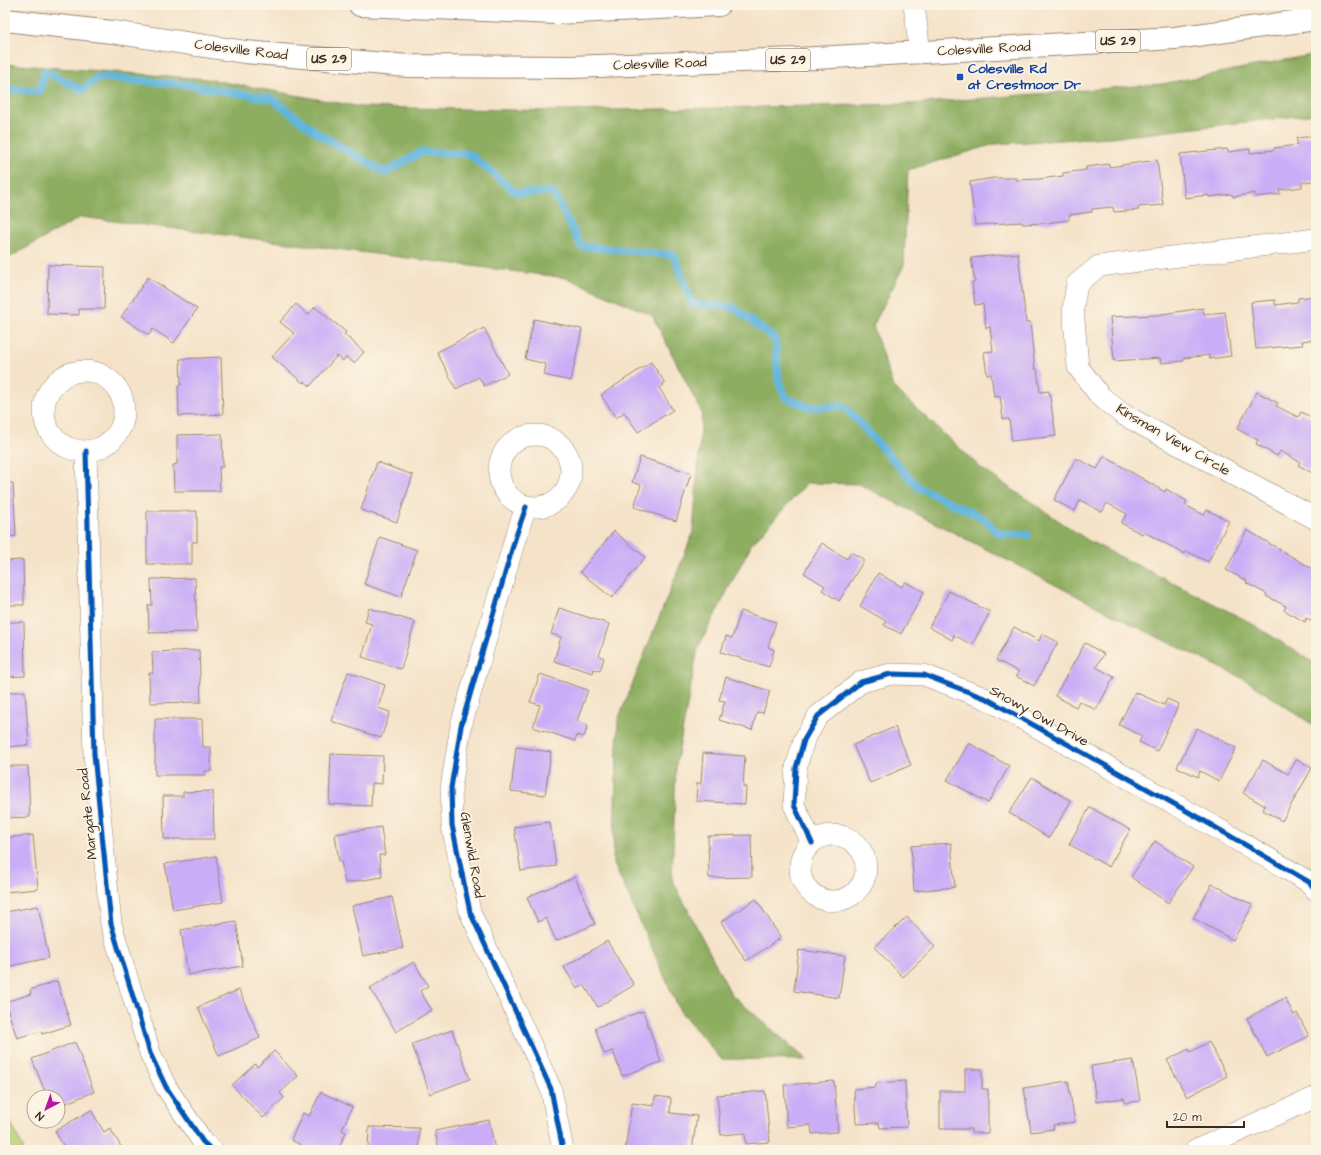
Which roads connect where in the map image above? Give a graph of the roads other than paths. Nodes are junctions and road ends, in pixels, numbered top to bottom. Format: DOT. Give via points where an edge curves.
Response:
graph roads {
  1 [pos="360,5"];
  2 [pos="719,5"];
  3 [pos="914,5"];
  4 [pos="5,20"];
  5 [pos="1316,20"];
  6 [pos="920,53"];
  7 [pos="1316,239"];
  8 [pos="86,451"];
  9 [pos="526,507"];
  10 [pos="1316,519"];
  11 [pos="812,843"];
  12 [pos="1316,890"];
  13 [pos="1316,1097"];
  14 [pos="212,1150"];
  15 [pos="563,1150"];
  16 [pos="1196,1150"];
  1 -- 2 [label="highway" via="556,13"];
  3 -- 6 [label="street"];
  4 -- 6 [label="highway, Colesville Road / US 29" via="112,32 245,52 408,66 571,67 797,60"];
  5 -- 6 [label="highway, Colesville Road / US 29" via="1175,38"];
  7 -- 10 [label="street, Kinsman View Circle" via="1099,266 1077,284 1073,308 1078,367 1100,396 1124,414"];
  8 -- 14 [label="street, Margate Road" via="94,754 111,924 150,1053 166,1088 203,1142"];
  9 -- 15 [label="street, Glenwild Road" via="462,726 451,788 452,825 470,912 551,1089"];
  11 -- 12 [label="street, Snowy Owl Drive" via="794,805 796,768 804,740 818,716 861,682 891,674 924,675 987,699 1215,827 1309,882"];
  13 -- 16 [label="street"];
}
